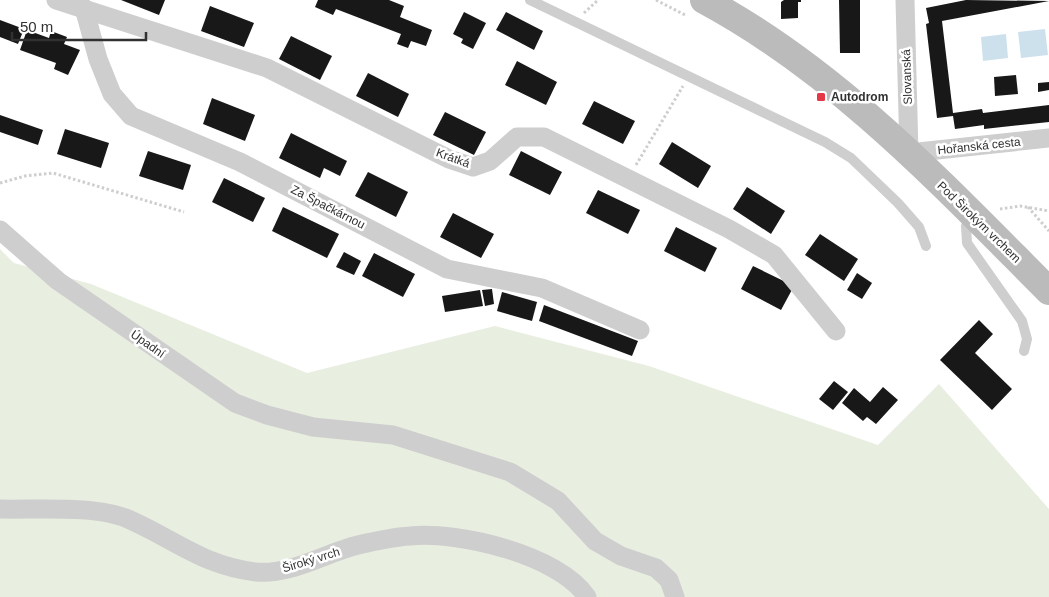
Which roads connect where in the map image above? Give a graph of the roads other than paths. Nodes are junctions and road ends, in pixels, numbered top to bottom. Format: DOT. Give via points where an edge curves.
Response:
graph roads {
  1 [pos="56,0"];
  2 [pos="530,0"];
  3 [pos="905,0"];
  4 [pos="84,8"];
  5 [pos="697,9"];
  6 [pos="1049,138"];
  7 [pos="909,153"];
  8 [pos="972,214"];
  9 [pos="0,230"];
  10 [pos="926,246"];
  11 [pos="1049,291"];
  12 [pos="640,330"];
  13 [pos="836,331"];
  14 [pos="1024,351"];
  15 [pos="0,509"];
  16 [pos="587,597"];
  17 [pos="675,597"];
  1 -- 4 [label="street, Krátká"];
  2 -- 10 [label="lane" via="825,142 851,158 898,202 919,227"];
  3 -- 7 [label="street, Slovanská"];
  4 -- 12 [label="street, Za Špačkárnou" via="112,94 131,116 240,162 447,269 542,288"];
  4 -- 13 [label="street, Krátká" via="267,68 449,159 473,167 490,161 517,137 544,137 729,229 774,255"];
  5 -- 7 [label="street, Pod Širokým vrchem" via="753,28 811,68"];
  6 -- 7 [label="street, Hořanská cesta"];
  7 -- 8 [label="street, Pod Širokým vrchem"];
  8 -- 11 [label="street, Pod Širokým vrchem"];
  8 -- 14 [label="lane" via="966,226 967,243 1022,321 1027,339"];
  9 -- 17 [label="street, Úpadní" via="58,281 235,404 313,427 393,434 510,472 558,501 595,541 620,556 656,568 669,580"];
  15 -- 16 [label="street, Široký vrch" via="99,512 127,518 199,558 257,572 295,567 357,546 411,536 458,537 531,556 565,575"];
}
